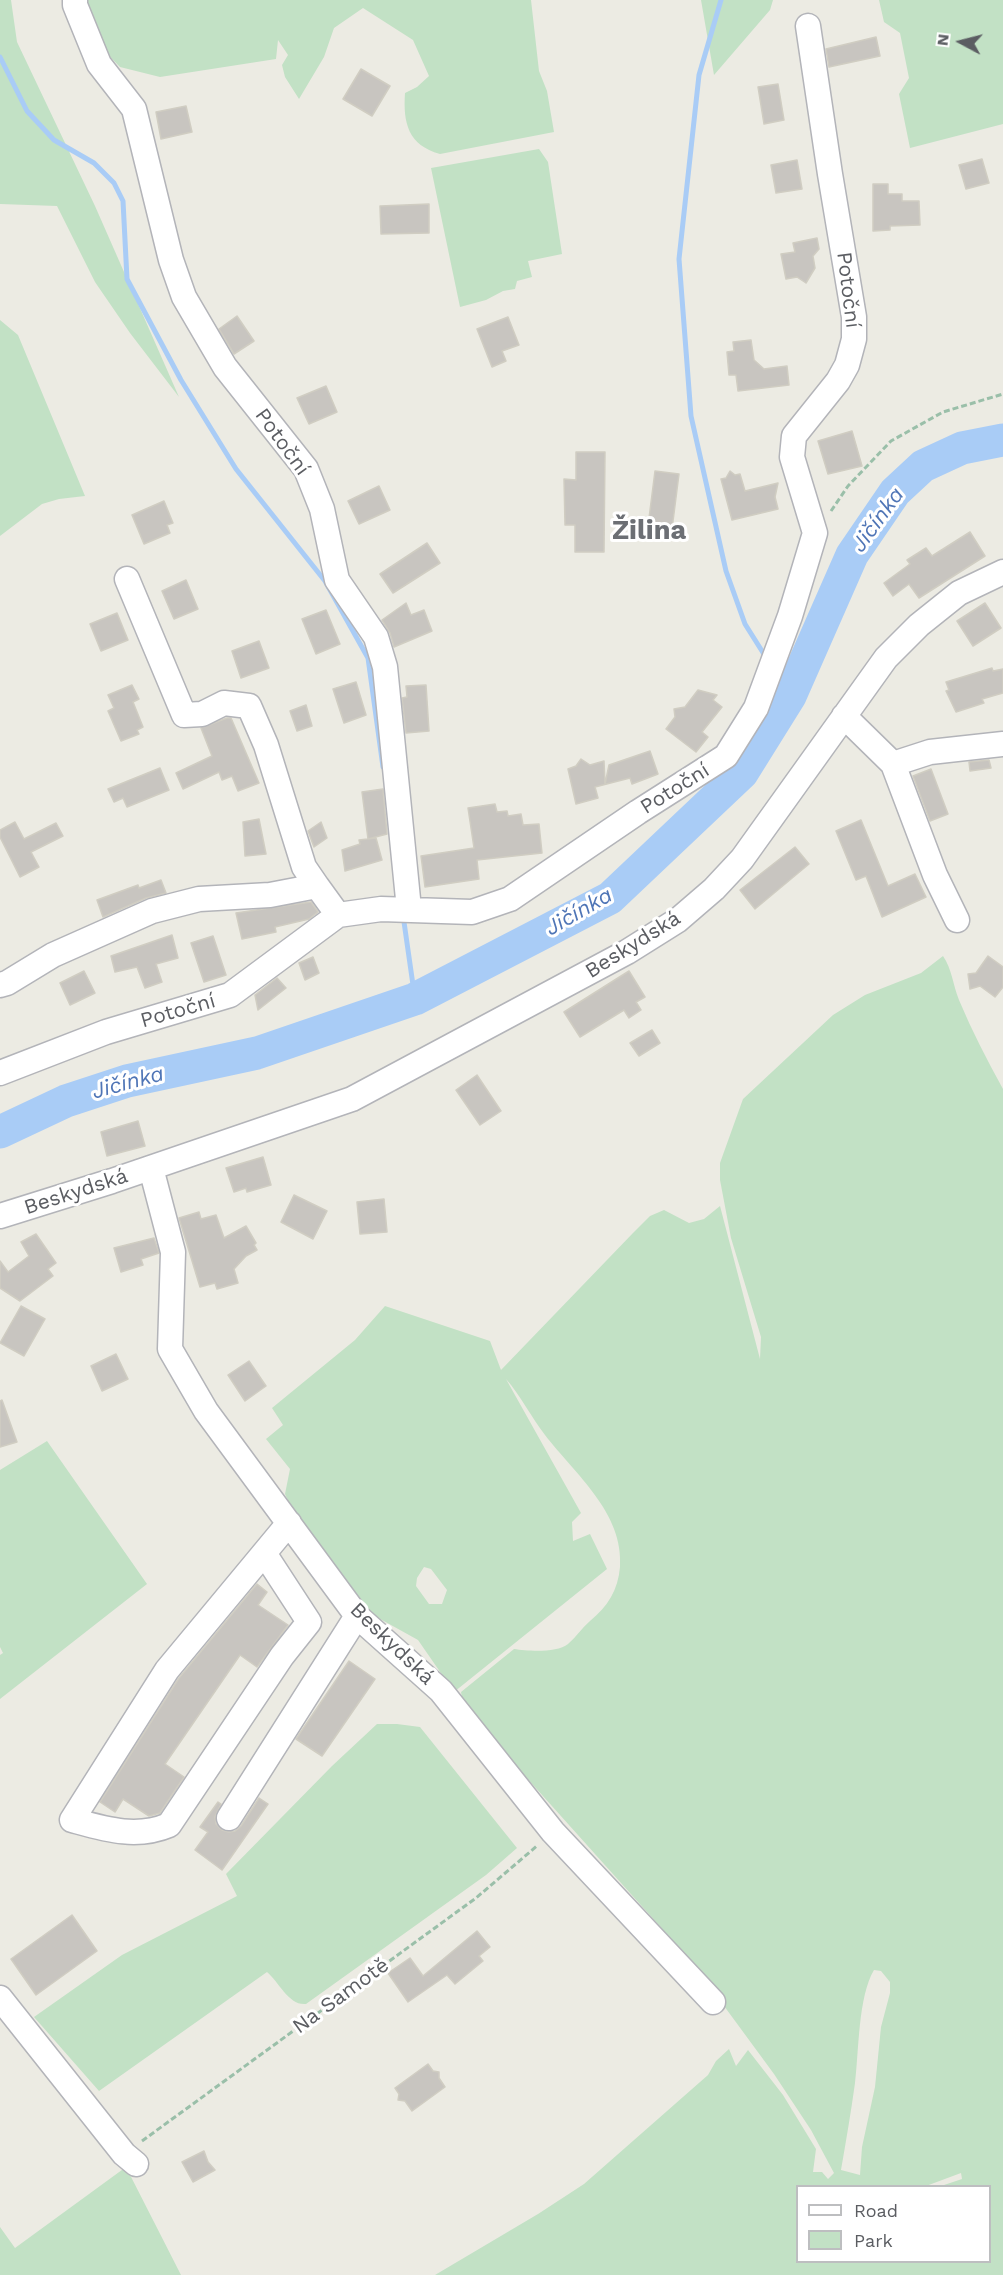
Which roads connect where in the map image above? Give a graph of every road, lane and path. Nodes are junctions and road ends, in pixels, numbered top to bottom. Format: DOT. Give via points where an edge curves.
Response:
graph roads {
  1 [pos="75,0"];
  2 [pos="808,26"];
  3 [pos="1003,394"];
  4 [pos="815,533"];
  5 [pos="1003,572"];
  6 [pos="127,579"];
  7 [pos="844,716"];
  8 [pos="1003,744"];
  9 [pos="893,764"];
  10 [pos="317,886"];
  11 [pos="409,909"];
  12 [pos="338,915"];
  13 [pos="957,920"];
  14 [pos="0,985"];
  15 [pos="0,1073"];
  16 [pos="151,1168"];
  17 [pos="0,1216"];
  18 [pos="289,1523"];
  19 [pos="264,1553"];
  20 [pos="357,1616"];
  21 [pos="229,1818"];
  22 [pos="553,1832"];
  23 [pos="0,1998"];
  24 [pos="713,2002"];
  25 [pos="130,2159"];
  1 -- 11 [label="street, Potoční" via="99,64 134,109 171,260 184,297 225,367 306,470 322,508 337,580 376,637 385,667"];
  2 -- 4 [label="street, Potoční" via="854,317 854,339 847,365 800,426 792,447"];
  3 -- 4 [label="path" via="943,412 891,441 848,486"];
  4 -- 11 [label="street, Potoční" via="756,708 726,756 510,899 472,912"];
  5 -- 7 [label="street, Beskydská" via="959,593 919,626 886,658"];
  6 -- 10 [label="street" via="184,715 202,714 224,703 249,706 266,745 304,867"];
  7 -- 9 [label="street"];
  7 -- 16 [label="street, Beskydská" via="742,859 678,920 586,974 352,1099"];
  8 -- 9 [label="street" via="930,752"];
  9 -- 13 [label="street" via="935,875"];
  10 -- 12 [label="street"];
  10 -- 14 [label="street" via="270,896 199,899 152,911 53,955"];
  11 -- 12 [label="street, Potoční"];
  12 -- 15 [label="street, Potoční" via="230,995 106,1032"];
  16 -- 17 [label="street, Beskydská"];
  16 -- 18 [label="street, Beskydská" via="173,1252 170,1349 207,1411"];
  18 -- 19 [label="street"];
  18 -- 20 [label="street, Beskydská"];
  19 -- 19 [label="street" via="167,1670 72,1820 110,1830 152,1832 169,1825 309,1622"];
  20 -- 21 [label="street"];
  20 -- 22 [label="street, Beskydská" via="441,1691"];
  22 -- 24 [label="street, Beskydská"];
  22 -- 25 [label="path, Na Samotě" via="476,1898"];
  23 -- 25 [label="street"];
}
